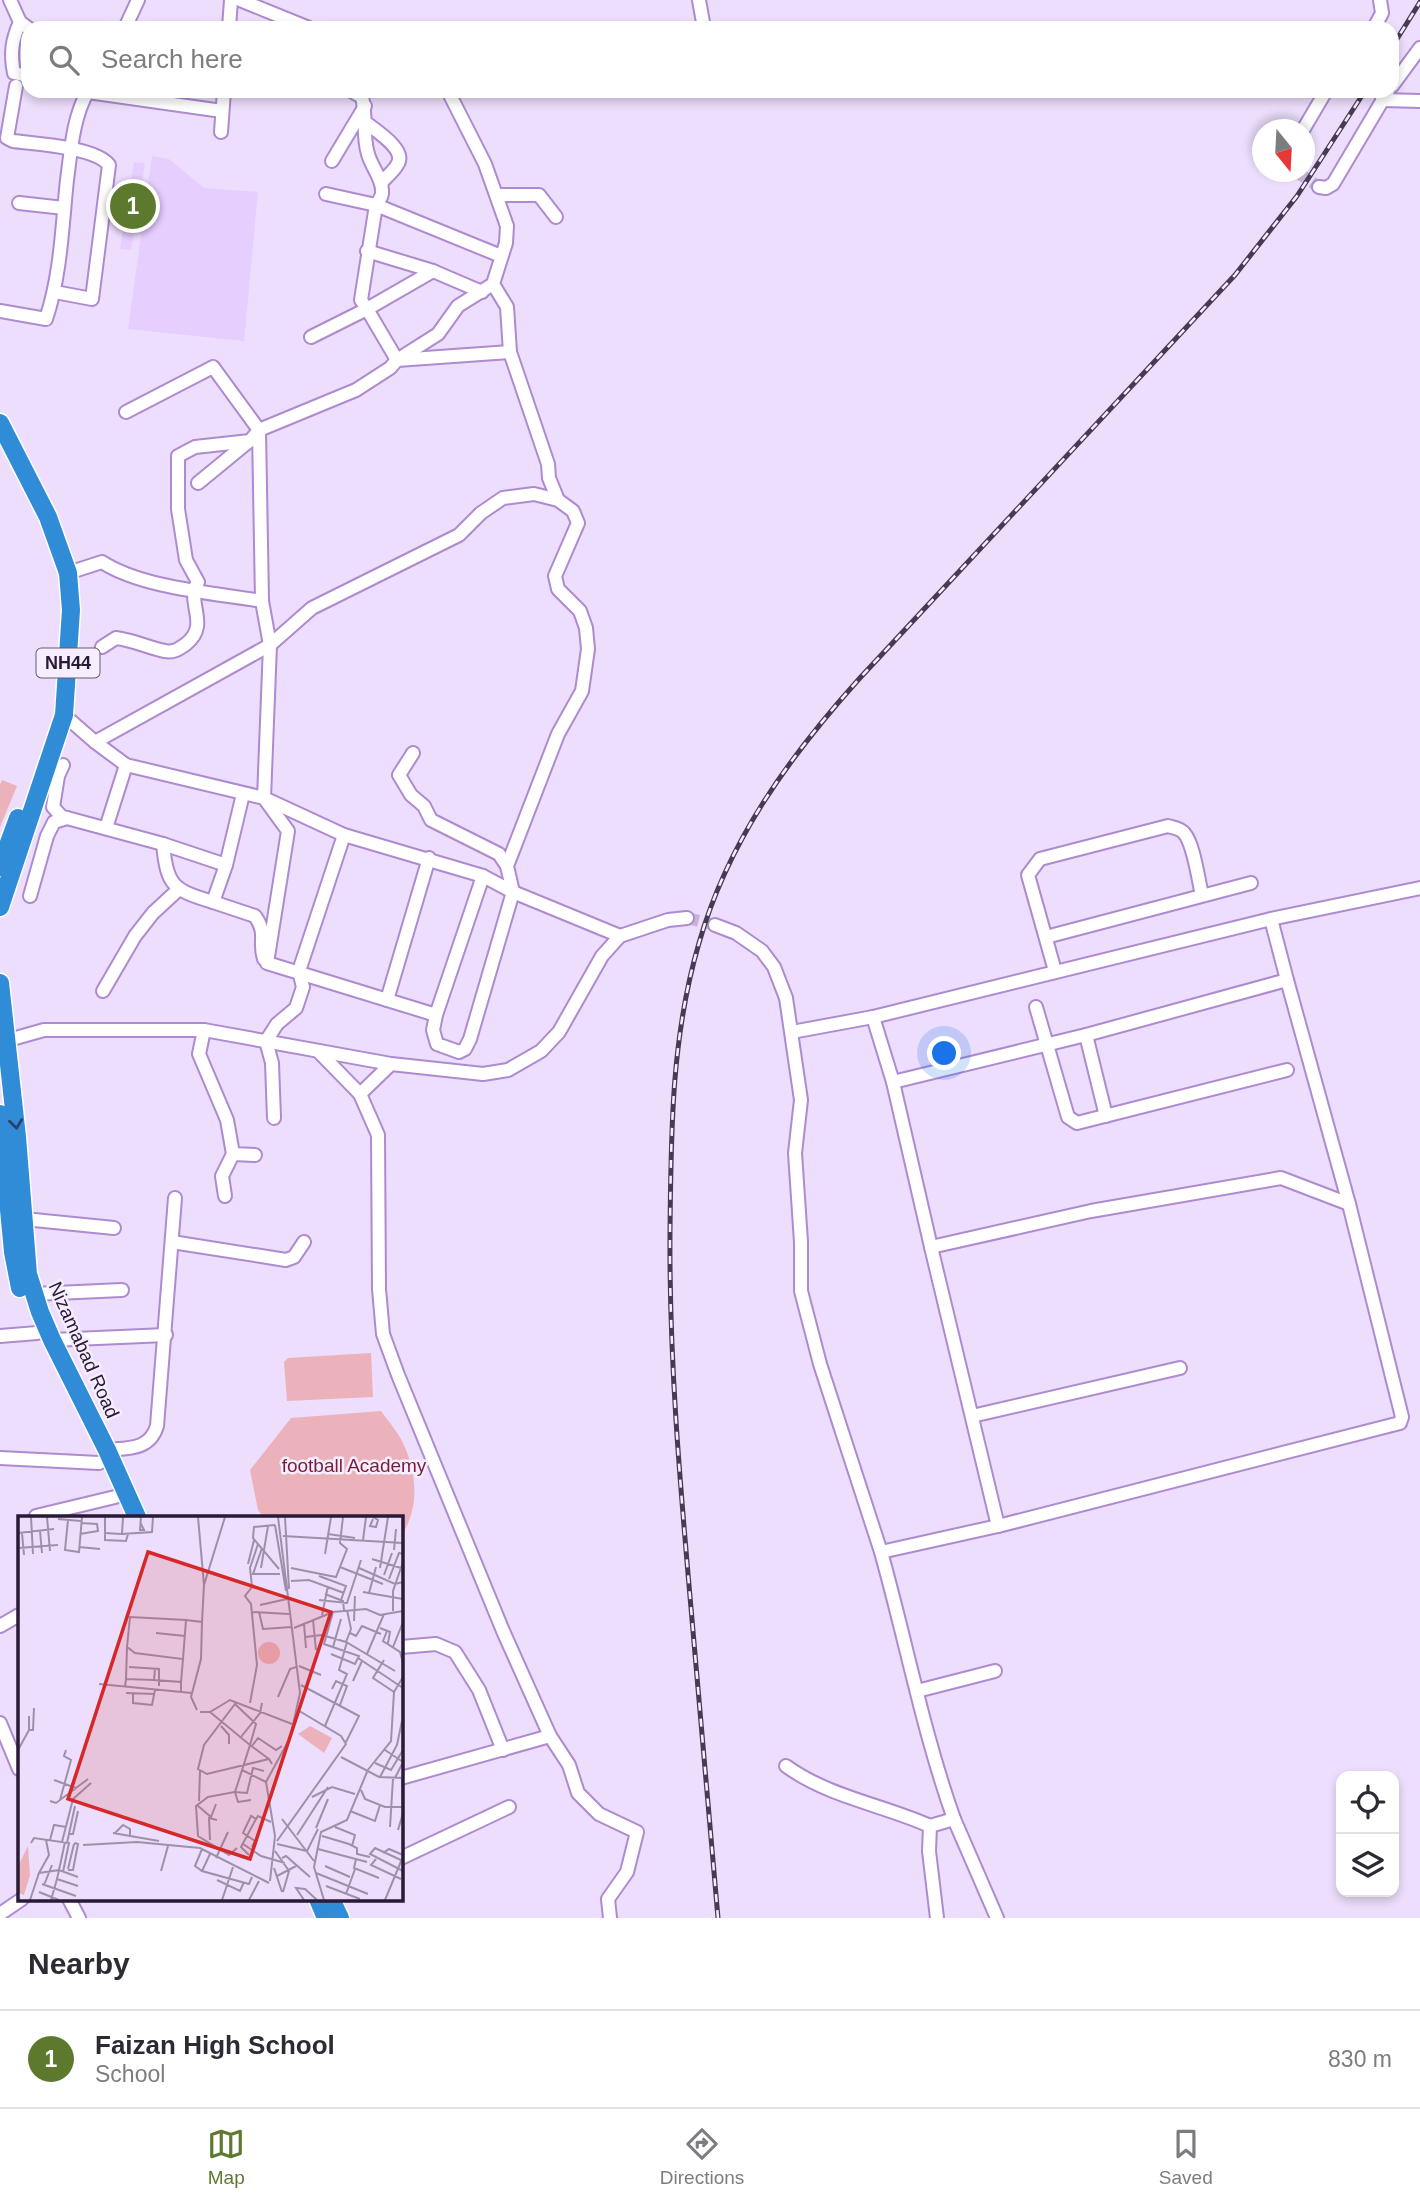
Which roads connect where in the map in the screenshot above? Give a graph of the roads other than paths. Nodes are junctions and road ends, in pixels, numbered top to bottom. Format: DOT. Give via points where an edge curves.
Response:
graph roads {
  1 [pos="10,0"];
  2 [pos="138,0"];
  3 [pos="231,0"];
  4 [pos="240,0"];
  5 [pos="699,0"];
  6 [pos="1380,0"];
  7 [pos="22,21"];
  8 [pos="128,21"];
  9 [pos="230,21"];
  10 [pos="292,21"];
  11 [pos="703,21"];
  12 [pos="1378,21"];
  13 [pos="21,28"];
  14 [pos="1420,48"];
  15 [pos="5,55"];
  16 [pos="21,74"];
  17 [pos="1399,76"];
  18 [pos="16,86"];
  19 [pos="1399,97"];
  20 [pos="84,98"];
  21 [pos="130,98"];
  22 [pos="223,98"];
  23 [pos="362,98"];
  24 [pos="452,98"];
  25 [pos="1322,98"];
  26 [pos="1383,98"];
  27 [pos="1420,101"];
  28 [pos="365,106"];
  29 [pos="222,111"];
  30 [pos="1309,119"];
  31 [pos="365,122"];
  32 [pos="221,132"];
  33 [pos="71,149"];
  34 [pos="332,160"];
  35 [pos="381,183"];
  36 [pos="1319,187"];
  37 [pos="326,194"];
  38 [pos="497,195"];
  39 [pos="19,203"];
  40 [pos="376,205"];
  41 [pos="64,208"];
  42 [pos="556,216"];
  43 [pos="367,251"];
  44 [pos="501,256"];
  45 [pos="433,271"];
  46 [pos="488,288"];
  47 [pos="55,292"];
  48 [pos="367,309"];
  49 [pos="0,311"];
  50 [pos="311,337"];
  51 [pos="510,352"];
  52 [pos="397,360"];
  53 [pos="126,412"];
  54 [pos="0,423"];
  55 [pos="259,430"];
  56 [pos="0,442"];
  57 [pos="248,442"];
  58 [pos="198,483"];
  59 [pos="558,500"];
  60 [pos="68,573"];
  61 [pos="195,589"];
  62 [pos="262,601"];
  63 [pos="270,645"];
  64 [pos="102,647"];
  65 [pos="64,715"];
  66 [pos="94,742"];
  67 [pos="413,753"];
  68 [pos="63,765"];
  69 [pos="126,765"];
  70 [pos="243,794"];
  71 [pos="264,797"];
  72 [pos="67,818"];
  73 [pos="106,828"];
  74 [pos="344,835"];
  75 [pos="163,844"];
  76 [pos="429,858"];
  77 [pos="226,865"];
  78 [pos="507,866"];
  79 [pos="0,867"];
  80 [pos="483,876"];
  81 [pos="1251,883"];
  82 [pos="1420,888"];
  83 [pos="179,889"];
  84 [pos="513,892"];
  85 [pos="1202,895"];
  86 [pos="30,896"];
  87 [pos="213,902"];
  88 [pos="0,907"];
  89 [pos="687,918"];
  90 [pos="1271,919"];
  91 [pos="715,925"];
  92 [pos="620,936"];
  93 [pos="1046,937"];
  94 [pos="267,962"];
  95 [pos="299,971"];
  96 [pos="1055,971"];
  97 [pos="1287,980"];
  98 [pos="0,984"];
  99 [pos="103,991"];
  100 [pos="387,1000"];
  101 [pos="1036,1007"];
  102 [pos="436,1015"];
  103 [pos="873,1017"];
  104 [pos="204,1030"];
  105 [pos="792,1032"];
  106 [pos="1086,1035"];
  107 [pos="5,1041"];
  108 [pos="266,1041"];
  109 [pos="1047,1044"];
  110 [pos="317,1051"];
  111 [pos="391,1064"];
  112 [pos="1287,1070"];
  113 [pos="893,1083"];
  114 [pos="360,1094"];
  115 [pos="0,1114"];
  116 [pos="1106,1116"];
  117 [pos="274,1118"];
  118 [pos="233,1154"];
  119 [pos="255,1155"];
  120 [pos="225,1196"];
  121 [pos="175,1198"];
  122 [pos="1349,1204"];
  123 [pos="24,1219"];
  124 [pos="114,1228"];
  125 [pos="172,1242"];
  126 [pos="304,1242"];
  127 [pos="931,1247"];
  128 [pos="122,1290"];
  129 [pos="34,1294"];
  130 [pos="166,1335"];
  131 [pos="0,1336"];
  132 [pos="45,1336"];
  133 [pos="1180,1368"];
  134 [pos="972,1416"];
  135 [pos="103,1456"];
  136 [pos="0,1458"];
  137 [pos="115,1497"];
  138 [pos="36,1516"];
  139 [pos="124,1516"];
  140 [pos="136,1516"];
  141 [pos="998,1526"];
  142 [pos="881,1552"];
  143 [pos="18,1617"];
  144 [pos="0,1626"];
  145 [pos="402,1647"];
  146 [pos="995,1671"];
  147 [pos="917,1691"];
  148 [pos="0,1723"];
  149 [pos="550,1736"];
  150 [pos="3,1737"];
  151 [pos="503,1750"];
  152 [pos="786,1766"];
  153 [pos="18,1767"];
  154 [pos="402,1778"];
  155 [pos="509,1807"];
  156 [pos="954,1819"];
  157 [pos="930,1826"];
  158 [pos="402,1858"];
  159 [pos="608,1899"];
  160 [pos="21,1900"];
  161 [pos="70,1900"];
  162 [pos="0,1914"];
  163 [pos="79,1918"];
  164 [pos="600,1918"];
  165 [pos="610,1918"];
  166 [pos="937,1918"];
  167 [pos="997,1918"];
  1 -- 7 [label="street"];
  2 -- 8 [label="street"];
  3 -- 9 [label="street"];
  4 -- 10 [label="street"];
  5 -- 11 [label="street"];
  6 -- 12 [label="street"];
  13 -- 15 [label="street"];
  14 -- 17 [label="street"];
  15 -- 16 [label="street" via="14,73"];
  18 -- 33 [label="street" via="7,138"];
  19 -- 27 [label="street"];
  20 -- 33 [label="street"];
  21 -- 29 [label="street"];
  22 -- 29 [label="street"];
  23 -- 28 [label="street"];
  24 -- 38 [label="street"];
  25 -- 30 [label="street"];
  26 -- 36 [label="street" via="1332,184"];
  28 -- 31 [label="street"];
  28 -- 34 [label="street"];
  29 -- 32 [label="street"];
  31 -- 35 [label="street" via="368,155"];
  31 -- 35 [label="street" via="400,155 399,163"];
  33 -- 41 [label="street"];
  33 -- 47 [label="street" via="102,158 109,165 92,299"];
  35 -- 40 [label="street" via="382,195"];
  37 -- 40 [label="street"];
  38 -- 42 [label="street" via="539,195"];
  38 -- 44 [label="street" via="507,226"];
  39 -- 41 [label="street"];
  40 -- 43 [label="street"];
  40 -- 44 [label="street"];
  41 -- 47 [label="street"];
  43 -- 45 [label="street"];
  43 -- 48 [label="street" via="361,300"];
  44 -- 46 [label="street"];
  45 -- 46 [label="street"];
  45 -- 48 [label="street"];
  46 -- 51 [label="street" via="507,307"];
  46 -- 52 [label="street" via="458,306 438,334"];
  47 -- 49 [label="street" via="46,319"];
  48 -- 50 [label="street"];
  48 -- 52 [label="street"];
  51 -- 52 [label="street"];
  51 -- 59 [label="street"];
  52 -- 55 [label="street" via="356,390"];
  53 -- 55 [label="street" via="213,367"];
  54 -- 60 [label="highway, NH44" via="48,517"];
  55 -- 57 [label="street"];
  55 -- 62 [label="street"];
  56 -- 79 [label="highway, NH44" via="63,592 57,697"];
  57 -- 58 [label="street"];
  57 -- 61 [label="street" via="195,447 178,456 178,509 186,559 198,582"];
  59 -- 63 [label="street" via="534,494 503,498 459,535 312,608"];
  59 -- 78 [label="street" via="573,511 578,523 555,576 558,589 580,611 588,649 582,691 558,734"];
  60 -- 61 [label="street" via="102,562 157,584"];
  60 -- 65 [label="highway, NH44" via="71,610"];
  61 -- 62 [label="street"];
  61 -- 64 [label="street" via="198,628 178,650 168,652 117,638"];
  62 -- 63 [label="street"];
  63 -- 66 [label="street"];
  63 -- 71 [label="street"];
  65 -- 66 [label="street"];
  65 -- 88 [label="highway, NH44"];
  66 -- 69 [label="street"];
  67 -- 78 [label="street" via="400,775 431,820 499,853"];
  68 -- 72 [label="street" via="53,807"];
  69 -- 70 [label="street"];
  69 -- 73 [label="street"];
  70 -- 71 [label="street"];
  70 -- 77 [label="street"];
  71 -- 74 [label="street"];
  71 -- 94 [label="street" via="288,831"];
  72 -- 73 [label="street"];
  72 -- 86 [label="street" via="54,822 47,836"];
  73 -- 75 [label="street"];
  74 -- 76 [label="street"];
  74 -- 95 [label="street"];
  75 -- 77 [label="street"];
  75 -- 83 [label="street" via="167,873"];
  76 -- 80 [label="street"];
  76 -- 100 [label="street"];
  77 -- 87 [label="street"];
  78 -- 84 [label="street"];
  80 -- 84 [label="street"];
  80 -- 102 [label="street"];
  81 -- 85 [label="street"];
  82 -- 90 [label="street"];
  83 -- 87 [label="street"];
  83 -- 99 [label="street" via="135,936"];
  84 -- 92 [label="street"];
  84 -- 102 [label="street" via="470,1039 462,1052 437,1044 433,1030"];
  85 -- 93 [label="street"];
  85 -- 93 [label="street" via="1188,840 1178,828 1040,859 1028,875"];
  87 -- 94 [label="street" via="255,916 263,932 262,952"];
  89 -- 92 [label="street"];
  90 -- 96 [label="street"];
  90 -- 97 [label="street"];
  91 -- 105 [label="street" via="762,951 774,967"];
  92 -- 111 [label="street" via="602,956 559,1032 528,1060 508,1070 483,1074"];
  93 -- 96 [label="street"];
  94 -- 95 [label="street"];
  95 -- 100 [label="street"];
  95 -- 108 [label="street" via="303,987 296,1009 276,1024"];
  96 -- 103 [label="street"];
  97 -- 106 [label="street"];
  97 -- 122 [label="street"];
  98 -- 107 [label="highway, Nizamabad Road"];
  100 -- 102 [label="street"];
  101 -- 109 [label="street"];
  103 -- 105 [label="street"];
  103 -- 113 [label="street"];
  104 -- 107 [label="street" via="44,1030"];
  104 -- 108 [label="street"];
  104 -- 118 [label="street" via="199,1054 227,1120"];
  105 -- 142 [label="street" via="801,1100 795,1153 801,1291"];
  106 -- 109 [label="street"];
  106 -- 116 [label="street"];
  107 -- 123 [label="highway, Nizamabad Road, one-way"];
  108 -- 110 [label="street"];
  108 -- 117 [label="street" via="272,1063"];
  109 -- 113 [label="street"];
  109 -- 116 [label="street" via="1068,1117 1077,1123"];
  110 -- 111 [label="street"];
  110 -- 114 [label="street"];
  111 -- 114 [label="street"];
  112 -- 116 [label="street"];
  113 -- 127 [label="street"];
  114 -- 149 [label="street" via="378,1135 377,1254 383,1334"];
  115 -- 132 [label="highway, Nizamabad Road" via="17,1277 33,1326"];
  118 -- 119 [label="street"];
  118 -- 120 [label="street" via="222,1176"];
  121 -- 125 [label="street"];
  122 -- 127 [label="street" via="1282,1178 1091,1211"];
  122 -- 141 [label="street" via="1400,1423"];
  123 -- 124 [label="street"];
  123 -- 129 [label="highway, Nizamabad Road"];
  125 -- 126 [label="street" via="286,1260 294,1257"];
  125 -- 130 [label="street"];
  127 -- 134 [label="street"];
  128 -- 129 [label="street"];
  129 -- 132 [label="highway, Nizamabad Road"];
  130 -- 132 [label="street"];
  130 -- 135 [label="street" via="155,1435 143,1445"];
  131 -- 132 [label="street"];
  132 -- 135 [label="highway, Nizamabad Road"];
  133 -- 134 [label="street"];
  134 -- 141 [label="street"];
  135 -- 136 [label="street"];
  135 -- 137 [label="highway, Nizamabad Road"];
  135 -- 140 [label="highway, Nizamabad Road"];
  137 -- 138 [label="street"];
  137 -- 139 [label="highway, Nizamabad Road"];
  141 -- 142 [label="street"];
  142 -- 147 [label="street"];
  143 -- 144 [label="street"];
  145 -- 151 [label="street" via="436,1644 455,1652 479,1690"];
  146 -- 147 [label="street"];
  147 -- 156 [label="street" via="935,1766"];
  148 -- 150 [label="street"];
  149 -- 151 [label="street"];
  149 -- 159 [label="street" via="569,1765 578,1793 599,1814 637,1832 627,1872"];
  150 -- 153 [label="street"];
  151 -- 154 [label="street"];
  152 -- 157 [label="street" via="838,1793"];
  155 -- 158 [label="street"];
  156 -- 157 [label="street"];
  156 -- 167 [label="street"];
  157 -- 166 [label="street"];
  159 -- 164 [label="street"];
  159 -- 165 [label="street"];
  160 -- 162 [label="street"];
  161 -- 163 [label="street"];
}
